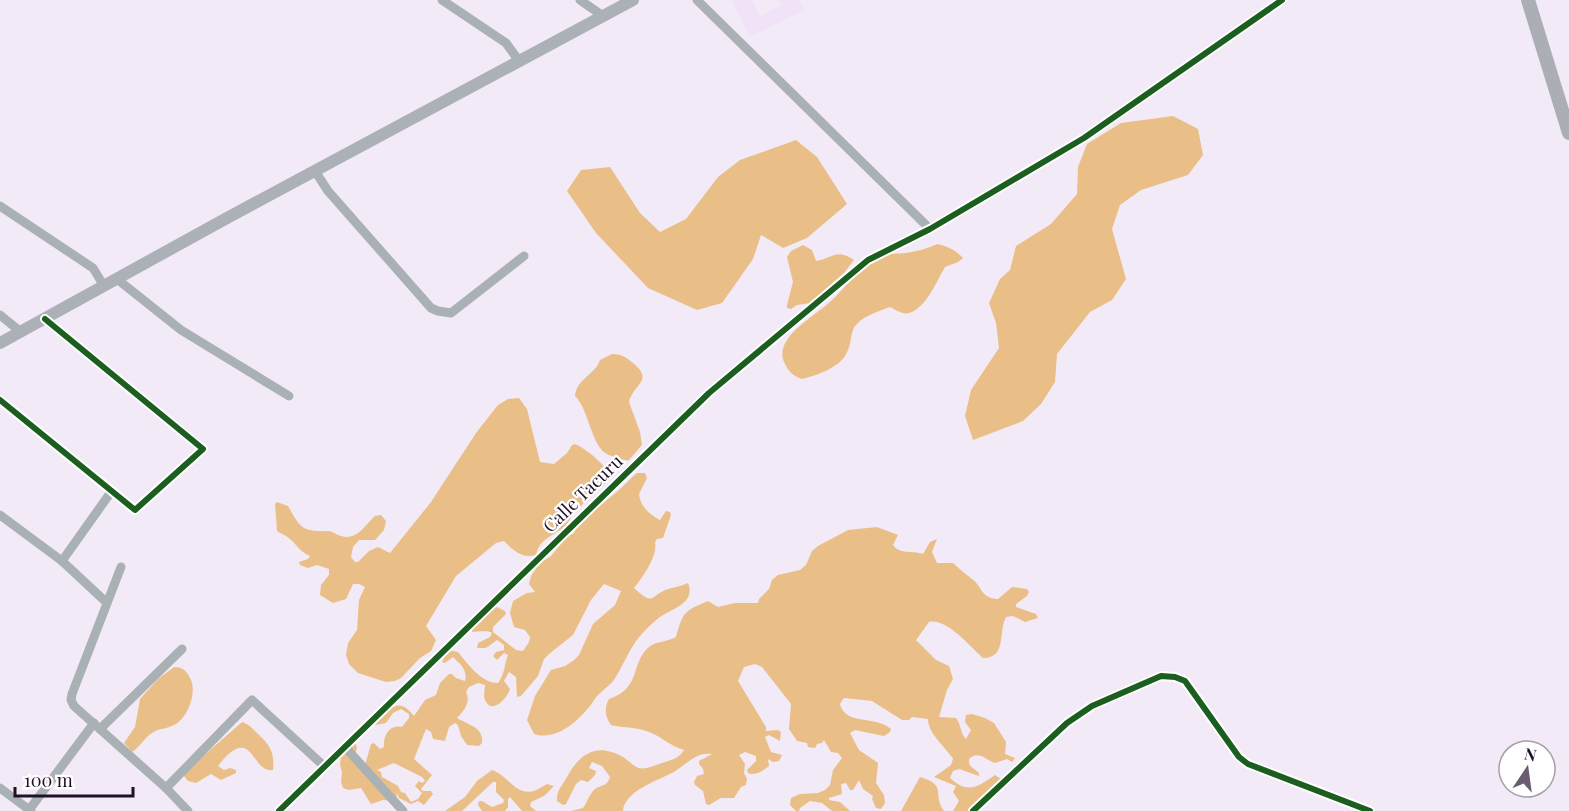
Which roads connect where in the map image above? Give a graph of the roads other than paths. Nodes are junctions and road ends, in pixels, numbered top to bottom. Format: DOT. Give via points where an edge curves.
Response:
graph roads {
  1 [pos="442,0"];
  2 [pos="580,0"];
  3 [pos="633,0"];
  4 [pos="697,0"];
  5 [pos="1282,0"];
  6 [pos="1528,0"];
  7 [pos="603,16"];
  8 [pos="519,61"];
  9 [pos="1569,133"];
  10 [pos="315,171"];
  11 [pos="0,206"];
  12 [pos="930,229"];
  13 [pos="524,256"];
  14 [pos="117,279"];
  15 [pos="104,286"];
  16 [pos="0,315"];
  17 [pos="45,319"];
  18 [pos="21,332"];
  19 [pos="0,343"];
  20 [pos="289,396"];
  21 [pos="0,400"];
  22 [pos="111,492"];
  23 [pos="0,515"];
  24 [pos="62,561"];
  25 [pos="121,567"];
  26 [pos="106,602"];
  27 [pos="182,649"];
  28 [pos="97,726"];
  29 [pos="345,747"];
  30 [pos="325,767"];
  31 [pos="0,788"];
  32 [pos="166,788"];
  33 [pos="30,811"];
  34 [pos="188,811"];
  35 [pos="279,811"];
  36 [pos="403,811"];
  37 [pos="973,811"];
  38 [pos="1370,811"];
  1 -- 8 [label="street" via="506,43"];
  2 -- 7 [label="street"];
  3 -- 7 [label="main road"];
  4 -- 12 [label="street"];
  5 -- 12 [label="street, Calle Tacuru" via="1084,138"];
  6 -- 9 [label="highway"];
  7 -- 8 [label="main road"];
  8 -- 10 [label="main road"];
  10 -- 13 [label="street" via="328,191 431,308 438,311 451,313"];
  10 -- 14 [label="main road"];
  11 -- 15 [label="street" via="93,268"];
  12 -- 29 [label="street, Calle Tacuru" via="868,260 709,393"];
  14 -- 15 [label="main road"];
  14 -- 20 [label="street" via="181,330"];
  15 -- 17 [label="main road"];
  16 -- 18 [label="street"];
  17 -- 18 [label="main road"];
  17 -- 22 [label="street" via="203,449 135,510"];
  18 -- 19 [label="main road"];
  21 -- 22 [label="street"];
  22 -- 24 [label="street"];
  23 -- 24 [label="street"];
  24 -- 26 [label="street"];
  25 -- 26 [label="street"];
  26 -- 28 [label="street" via="71,700"];
  27 -- 28 [label="street"];
  28 -- 32 [label="street"];
  28 -- 33 [label="street"];
  29 -- 30 [label="street, Calle Tacuru"];
  29 -- 36 [label="street"];
  30 -- 32 [label="street" via="252,700"];
  30 -- 35 [label="street, Calle Tacuru"];
  31 -- 33 [label="street"];
  32 -- 34 [label="street"];
  37 -- 38 [label="street" via="1067,723 1092,706 1161,676 1185,681 1248,764"];
}
